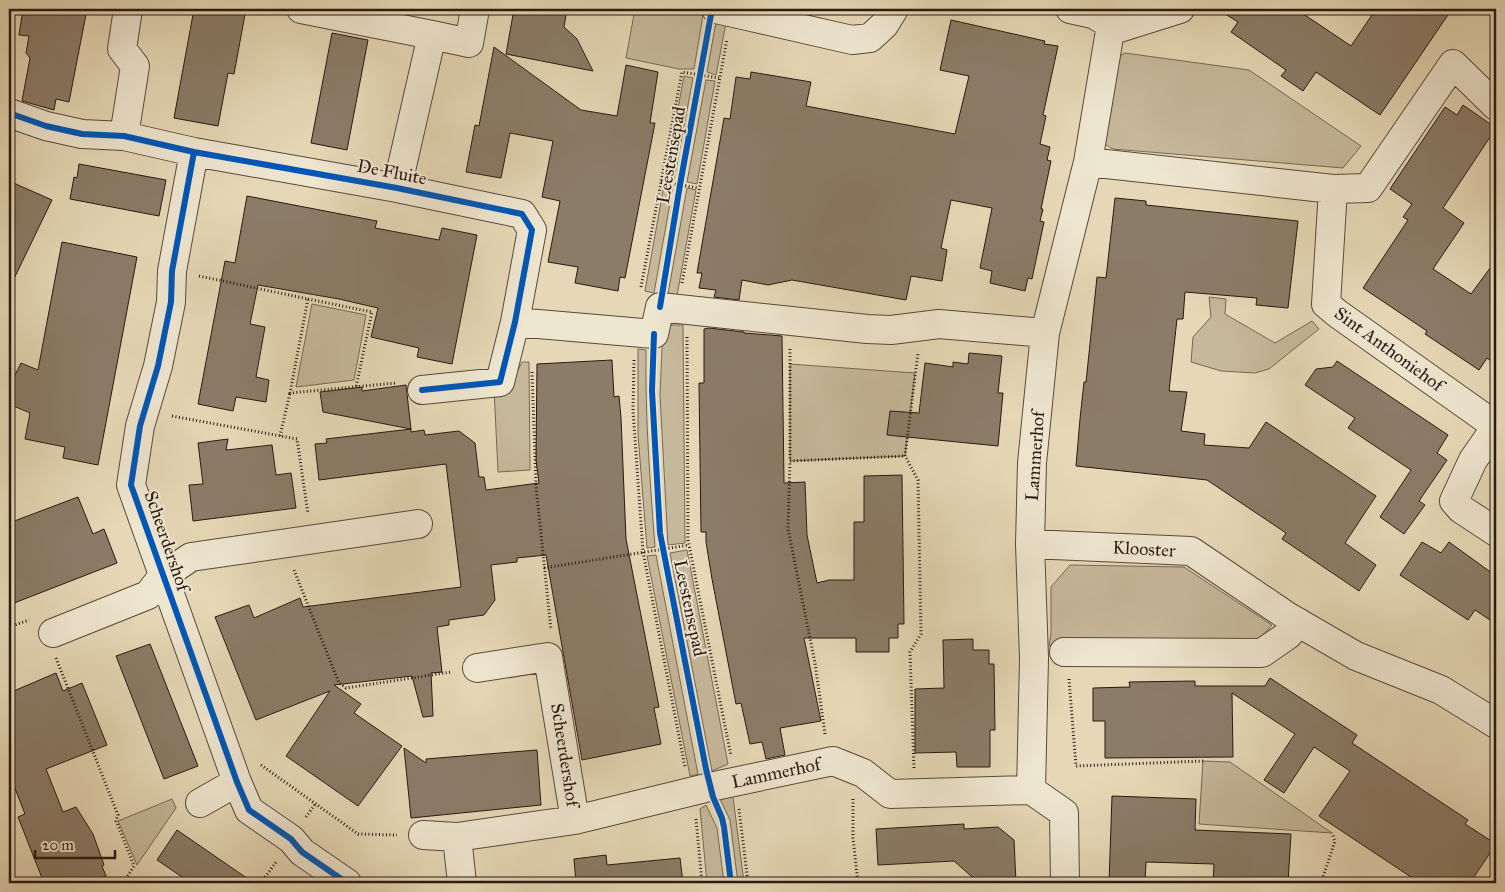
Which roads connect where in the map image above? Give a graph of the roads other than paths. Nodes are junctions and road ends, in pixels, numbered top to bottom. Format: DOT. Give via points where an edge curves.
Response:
graph roads {
  1 [pos="128,9"];
  2 [pos="301,9"];
  3 [pos="475,9"];
  4 [pos="894,9"];
  5 [pos="1070,9"];
  6 [pos="1180,9"];
  7 [pos="724,11"];
  8 [pos="1110,31"];
  9 [pos="432,35"];
  10 [pos="1496,106"];
  11 [pos="9,113"];
  12 [pos="124,136"];
  13 [pos="194,152"];
  14 [pos="1088,162"];
  15 [pos="397,188"];
  16 [pos="1333,189"];
  17 [pos="515,322"];
  18 [pos="1045,333"];
  19 [pos="422,390"];
  20 [pos="1496,427"];
  21 [pos="418,524"];
  22 [pos="1496,532"];
  23 [pos="1030,544"];
  24 [pos="163,576"];
  25 [pos="1298,622"];
  26 [pos="54,643"];
  27 [pos="1064,652"];
  28 [pos="477,668"];
  29 [pos="1496,724"];
  30 [pos="237,782"];
  31 [pos="1031,790"];
  32 [pos="200,803"];
  33 [pos="575,820"];
  34 [pos="423,836"];
  35 [pos="457,837"];
  36 [pos="347,883"];
  37 [pos="462,883"];
  38 [pos="1065,883"];
  1 -- 12 [label="street" via="122,48 135,66"];
  2 -- 9 [label="street"];
  3 -- 9 [label="street" via="469,43"];
  4 -- 7 [label="street" via="870,38 852,40"];
  5 -- 8 [label="street" via="1093,14 1107,22"];
  6 -- 8 [label="street"];
  8 -- 14 [label="street, Lammerhof"];
  9 -- 15 [label="street, De Fluite"];
  10 -- 16 [label="street" via="1454,64 1368,188"];
  11 -- 12 [label="street, De Fluite" via="82,134"];
  12 -- 13 [label="street, De Fluite"];
  13 -- 15 [label="street, De Fluite"];
  13 -- 24 [label="street, Scheerdershof" via="172,270 169,311 158,366 140,426 131,485"];
  14 -- 16 [label="street"];
  14 -- 18 [label="street, Lammerhof"];
  15 -- 17 [label="street, De Fluite" via="522,214 532,230"];
  16 -- 20 [label="street, Sint Anthoniehof" via="1326,304"];
  17 -- 18 [label="street" via="644,333 660,306 867,330 939,324"];
  17 -- 19 [label="street, De Fluite" via="500,382"];
  18 -- 23 [label="street, Lammerhof" via="1032,463"];
  20 -- 22 [label="street, Sint Anthoniehof" via="1473,460 1454,501"];
  21 -- 24 [label="street, Scheerdershof" via="190,557"];
  23 -- 25 [label="street, Klooster" via="1191,551"];
  23 -- 31 [label="street, Lammerhof" via="1034,658"];
  24 -- 26 [label="street, Scheerdershof" via="148,595"];
  24 -- 30 [label="street, Scheerdershof"];
  25 -- 27 [label="street" via="1288,635 1262,652"];
  25 -- 29 [label="street, Klooster" via="1356,656 1442,690"];
  28 -- 33 [label="street, Scheerdershof" via="548,657"];
  30 -- 32 [label="street"];
  30 -- 36 [label="street, Scheerdershof" via="249,810"];
  31 -- 33 [label="street, Lammerhof" via="890,794 863,773 841,765 692,791"];
  31 -- 38 [label="street" via="1064,813"];
  33 -- 35 [label="street, Scheerdershof"];
  34 -- 35 [label="street, Scheerdershof"];
  35 -- 37 [label="street"];
}
